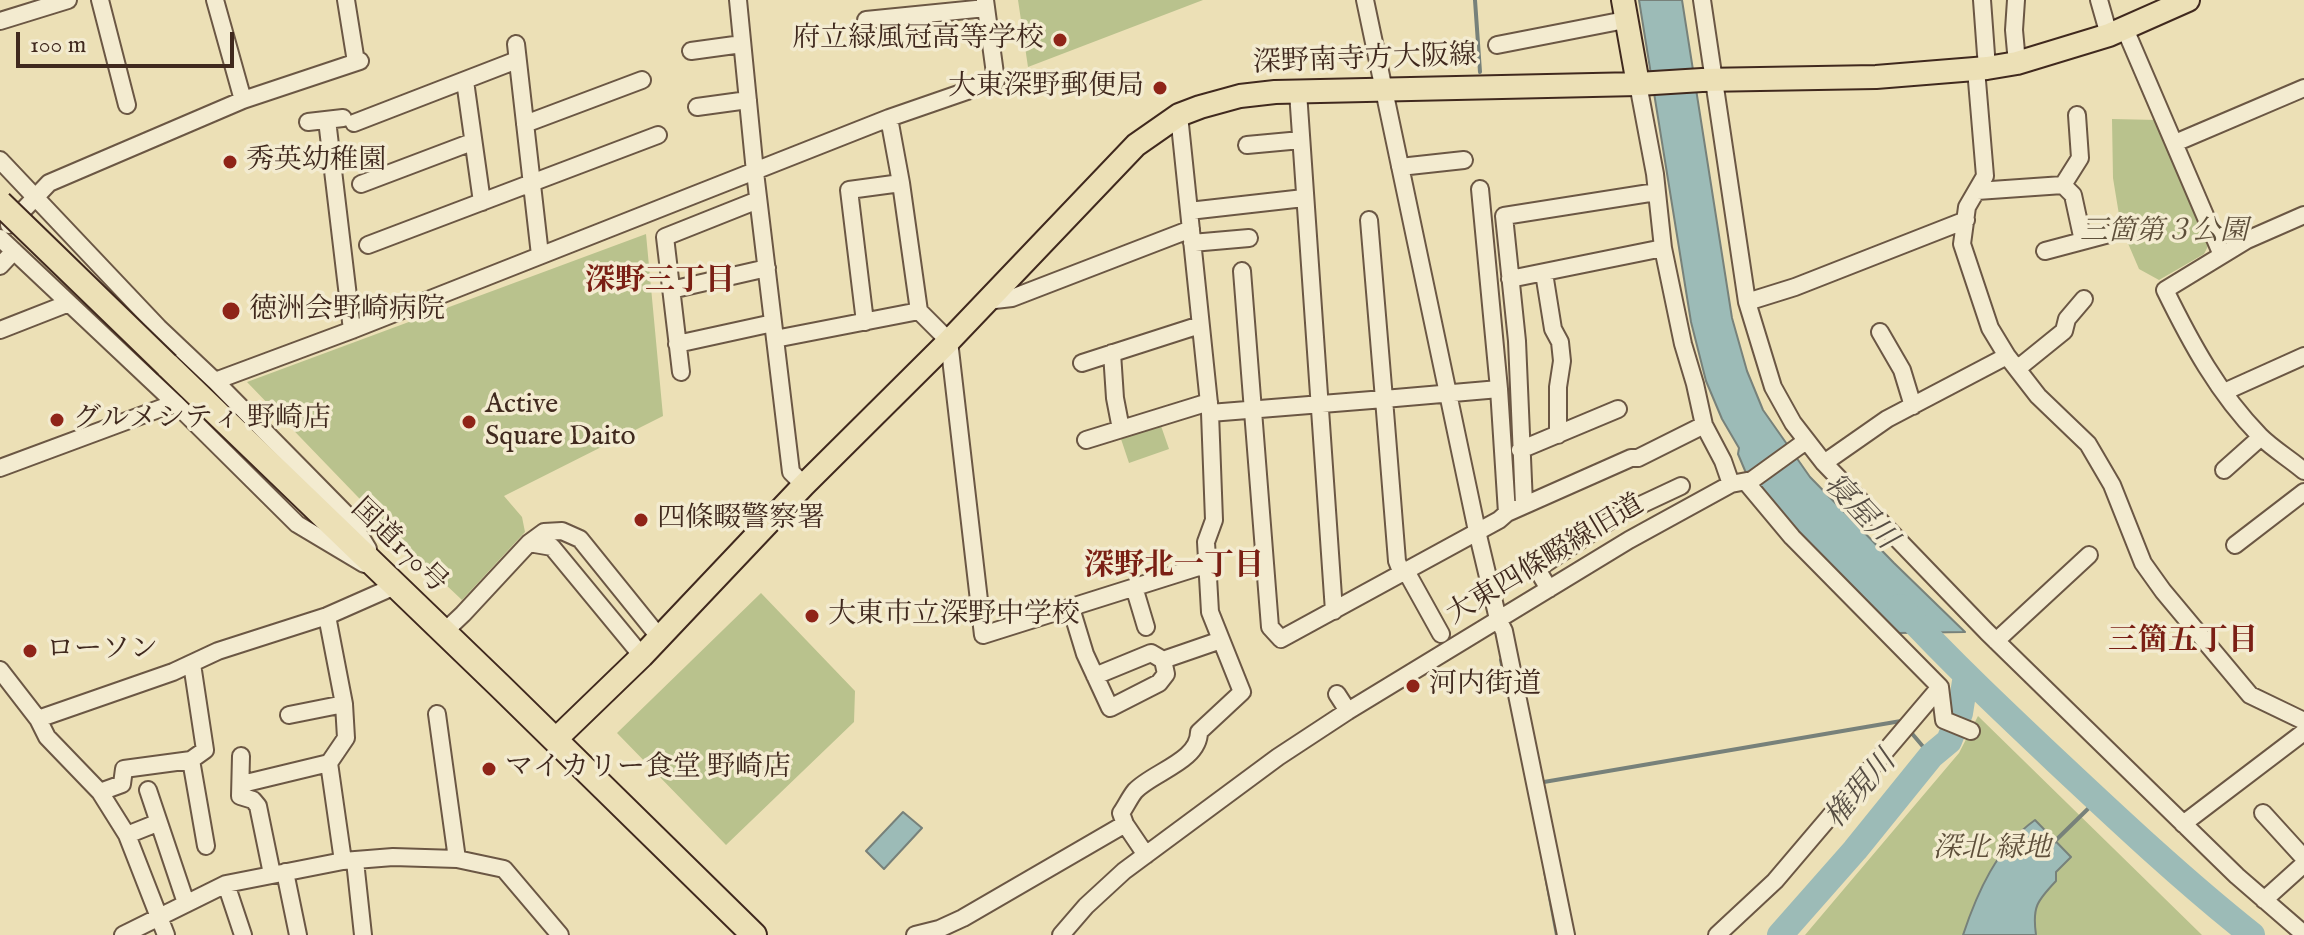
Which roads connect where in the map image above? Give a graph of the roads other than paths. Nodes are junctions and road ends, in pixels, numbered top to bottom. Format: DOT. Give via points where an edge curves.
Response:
graph roads {
  1 [pos="68,0"];
  2 [pos="100,0"];
  3 [pos="215,0"];
  4 [pos="346,0"];
  5 [pos="738,0"];
  6 [pos="1365,0"];
  7 [pos="1702,0"];
  8 [pos="1982,0"];
  9 [pos="2016,0"];
  10 [pos="2099,0"];
  11 [pos="2188,0"];
  12 [pos="985,4"];
  13 [pos="17,8"];
  14 [pos="1624,10"];
  15 [pos="866,20"];
  16 [pos="0,21"];
  17 [pos="2117,32"];
  18 [pos="742,44"];
  19 [pos="1497,45"];
  20 [pos="691,51"];
  21 [pos="2017,63"];
  22 [pos="1981,69"];
  23 [pos="642,80"];
  24 [pos="1708,80"];
  25 [pos="465,81"];
  26 [pos="1645,83"];
  27 [pos="1383,88"];
  28 [pos="2304,88"];
  29 [pos="1298,92"];
  30 [pos="243,100"];
  31 [pos="748,100"];
  32 [pos="127,105"];
  33 [pos="697,107"];
  34 [pos="1179,115"];
  35 [pos="2077,115"];
  36 [pos="889,118"];
  37 [pos="341,120"];
  38 [pos="308,122"];
  39 [pos="525,124"];
  40 [pos="658,135"];
  41 [pos="1301,140"];
  42 [pos="472,142"];
  43 [pos="2175,143"];
  44 [pos="1247,145"];
  45 [pos="0,160"];
  46 [pos="1464,160"];
  47 [pos="1400,167"];
  48 [pos="755,172"];
  49 [pos="901,183"];
  50 [pos="361,184"];
  51 [pos="530,184"];
  52 [pos="2063,185"];
  53 [pos="1480,189"];
  54 [pos="1977,191"];
  55 [pos="1656,192"];
  56 [pos="35,197"];
  57 [pos="1304,198"];
  58 [pos="758,200"];
  59 [pos="482,202"];
  60 [pos="0,203"];
  61 [pos="1189,211"];
  62 [pos="2304,215"];
  63 [pos="1369,220"];
  64 [pos="1966,220"];
  65 [pos="2109,234"];
  66 [pos="0,236"];
  67 [pos="1192,236"];
  68 [pos="1249,238"];
  69 [pos="2083,241"];
  70 [pos="368,245"];
  71 [pos="1663,248"];
  72 [pos="14,251"];
  73 [pos="2045,251"];
  74 [pos="540,255"];
  75 [pos="2222,255"];
  76 [pos="0,266"];
  77 [pos="767,268"];
  78 [pos="1242,271"];
  79 [pos="1544,273"];
  80 [pos="1510,279"];
  81 [pos="671,290"];
  82 [pos="2084,299"];
  83 [pos="986,301"];
  84 [pos="1747,302"];
  85 [pos="69,303"];
  86 [pos="919,311"];
  87 [pos="865,322"];
  88 [pos="1200,325"];
  89 [pos="0,330"];
  90 [pos="352,330"];
  91 [pos="774,331"];
  92 [pos="1880,332"];
  93 [pos="949,341"];
  94 [pos="677,344"];
  95 [pos="1112,353"];
  96 [pos="2304,356"];
  97 [pos="2012,362"];
  98 [pos="1082,363"];
  99 [pos="681,372"];
  100 [pos="215,381"];
  101 [pos="1499,389"];
  102 [pos="2224,392"];
  103 [pos="1448,395"];
  104 [pos="1384,399"];
  105 [pos="175,403"];
  106 [pos="1318,405"];
  107 [pos="1913,406"];
  108 [pos="1209,407"];
  109 [pos="1618,409"];
  110 [pos="1252,410"];
  111 [pos="1704,425"];
  112 [pos="1121,429"];
  113 [pos="1558,435"];
  114 [pos="2261,437"];
  115 [pos="1086,440"];
  116 [pos="1800,446"];
  117 [pos="1520,450"];
  118 [pos="1824,463"];
  119 [pos="0,468"];
  120 [pos="2224,470"];
  121 [pos="2304,471"];
  122 [pos="1743,482"];
  123 [pos="804,485"];
  124 [pos="1681,486"];
  125 [pos="2304,492"];
  126 [pos="1515,509"];
  127 [pos="1477,531"];
  128 [pos="529,543"];
  129 [pos="2235,545"];
  130 [pos="2089,555"];
  131 [pos="1208,564"];
  132 [pos="1404,572"];
  133 [pos="390,582"];
  134 [pos="1134,587"];
  135 [pos="1549,589"];
  136 [pos="1071,608"];
  137 [pos="1334,611"];
  138 [pos="327,616"];
  139 [pos="1498,619"];
  140 [pos="1146,627"];
  141 [pos="444,632"];
  142 [pos="1441,634"];
  143 [pos="660,638"];
  144 [pos="1221,640"];
  145 [pos="1996,641"];
  146 [pos="642,656"];
  147 [pos="1163,660"];
  148 [pos="192,664"];
  149 [pos="0,670"];
  150 [pos="1095,676"];
  151 [pos="1940,687"];
  152 [pos="1337,694"];
  153 [pos="344,704"];
  154 [pos="1348,711"];
  155 [pos="437,714"];
  156 [pos="289,715"];
  157 [pos="38,719"];
  158 [pos="2304,721"];
  159 [pos="1971,731"];
  160 [pos="2304,732"];
  161 [pos="555,740"];
  162 [pos="241,756"];
  163 [pos="191,760"];
  164 [pos="329,763"];
  165 [pos="242,784"];
  166 [pos="148,790"];
  167 [pos="100,792"];
  168 [pos="2263,813"];
  169 [pos="157,823"];
  170 [pos="1125,824"];
  171 [pos="2183,824"];
  172 [pos="127,835"];
  173 [pos="206,846"];
  174 [pos="1146,855"];
  175 [pos="457,859"];
  176 [pos="349,861"];
  177 [pos="2304,861"];
  178 [pos="278,873"];
  179 [pos="226,884"];
  180 [pos="2264,900"];
  181 [pos="186,903"];
  182 [pos="160,916"];
  183 [pos="2304,934"];
  184 [pos="123,935"];
  185 [pos="166,935"];
  186 [pos="243,935"];
  187 [pos="298,935"];
  188 [pos="363,935"];
  189 [pos="560,935"];
  190 [pos="754,935"];
  191 [pos="915,935"];
  192 [pos="1061,935"];
  193 [pos="1566,935"];
  194 [pos="1717,935"];
  1 -- 13 [label="street"];
  2 -- 32 [label="street"];
  3 -- 30 [label="street"];
  4 -- 30 [label="street" via="358,61"];
  5 -- 18 [label="street"];
  6 -- 27 [label="street"];
  7 -- 24 [label="street"];
  8 -- 22 [label="street"];
  9 -- 21 [label="street"];
  10 -- 17 [label="street"];
  11 -- 17 [label="main road, 深野南寺方大阪線"];
  12 -- 15 [label="street"];
  12 -- 36 [label="street" via="996,81"];
  13 -- 16 [label="street"];
  14 -- 19 [label="street"];
  14 -- 26 [label="main road"];
  17 -- 21 [label="main road, 深野南寺方大阪線"];
  17 -- 43 [label="street"];
  18 -- 20 [label="street"];
  18 -- 31 [label="street"];
  21 -- 22 [label="main road, 深野南寺方大阪線"];
  22 -- 24 [label="main road, 深野南寺方大阪線"];
  22 -- 54 [label="street" via="1985,176"];
  23 -- 39 [label="street"];
  24 -- 26 [label="main road, 深野南寺方大阪線"];
  24 -- 84 [label="street"];
  25 -- 37 [label="street"];
  25 -- 39 [label="street" via="516,52"];
  25 -- 42 [label="street"];
  26 -- 27 [label="main road, 深野南寺方大阪線"];
  26 -- 55 [label="street"];
  27 -- 29 [label="main road, 深野南寺方大阪線"];
  27 -- 47 [label="street"];
  28 -- 43 [label="street"];
  29 -- 34 [label="main road, 深野南寺方大阪線" via="1240,96"];
  29 -- 41 [label="street"];
  30 -- 56 [label="street" via="49,183"];
  31 -- 33 [label="street"];
  31 -- 48 [label="street"];
  34 -- 61 [label="street"];
  34 -- 83 [label="main road, 深野南寺方大阪線" via="1136,145"];
  35 -- 52 [label="street" via="2080,158"];
  36 -- 48 [label="street"];
  36 -- 49 [label="street"];
  37 -- 38 [label="street"];
  37 -- 90 [label="street"];
  39 -- 51 [label="street"];
  40 -- 51 [label="street"];
  41 -- 44 [label="street"];
  41 -- 57 [label="street"];
  42 -- 50 [label="street"];
  42 -- 59 [label="street"];
  43 -- 75 [label="street"];
  45 -- 56 [label="street"];
  46 -- 47 [label="street"];
  47 -- 103 [label="street"];
  48 -- 58 [label="street"];
  48 -- 74 [label="street"];
  49 -- 86 [label="street"];
  49 -- 87 [label="street" via="849,190"];
  51 -- 59 [label="street"];
  51 -- 74 [label="street"];
  52 -- 54 [label="street"];
  52 -- 69 [label="street" via="2073,195"];
  53 -- 101 [label="street"];
  54 -- 64 [label="street"];
  55 -- 71 [label="street"];
  55 -- 80 [label="street" via="1504,216"];
  56 -- 66 [label="street"];
  56 -- 100 [label="street"];
  57 -- 61 [label="street"];
  57 -- 106 [label="street"];
  58 -- 77 [label="street"];
  58 -- 81 [label="street" via="665,237"];
  59 -- 70 [label="street"];
  60 -- 133 [label="highway, 国道170号, bridge"];
  61 -- 67 [label="street"];
  62 -- 75 [label="street"];
  63 -- 104 [label="street"];
  64 -- 84 [label="street"];
  64 -- 97 [label="street" via="1962,244 1990,328"];
  65 -- 69 [label="street"];
  66 -- 72 [label="street"];
  67 -- 68 [label="street"];
  67 -- 83 [label="street" via="1012,298"];
  67 -- 88 [label="street"];
  69 -- 73 [label="street"];
  71 -- 79 [label="street"];
  71 -- 111 [label="street"];
  72 -- 76 [label="street"];
  72 -- 85 [label="street"];
  74 -- 90 [label="street"];
  75 -- 102 [label="street" via="2165,290 2197,354"];
  77 -- 81 [label="street"];
  77 -- 91 [label="street"];
  78 -- 110 [label="street"];
  79 -- 80 [label="street"];
  79 -- 113 [label="street" via="1562,361"];
  80 -- 117 [label="street"];
  81 -- 94 [label="street"];
  82 -- 97 [label="street" via="2064,331"];
  83 -- 93 [label="main road, 深野南寺方大阪線"];
  84 -- 116 [label="street" via="1773,387"];
  85 -- 89 [label="street"];
  85 -- 105 [label="street"];
  86 -- 87 [label="street"];
  86 -- 93 [label="street"];
  87 -- 91 [label="street"];
  88 -- 95 [label="street"];
  88 -- 108 [label="street"];
  90 -- 100 [label="street"];
  91 -- 94 [label="street"];
  91 -- 123 [label="street" via="791,472"];
  92 -- 107 [label="street" via="1902,370"];
  93 -- 123 [label="main road, 深野南寺方大阪線"];
  93 -- 136 [label="street" via="983,635"];
  94 -- 99 [label="street"];
  95 -- 98 [label="street"];
  95 -- 112 [label="street"];
  96 -- 102 [label="street"];
  97 -- 107 [label="street"];
  97 -- 158 [label="street" via="2038,396 2088,444 2112,485 2143,563 2163,591 2250,695"];
  100 -- 133 [label="street" via="348,516"];
  101 -- 103 [label="street"];
  101 -- 126 [label="street"];
  102 -- 114 [label="street"];
  103 -- 104 [label="street"];
  103 -- 127 [label="street"];
  104 -- 106 [label="street"];
  104 -- 132 [label="street" via="1397,561"];
  105 -- 119 [label="street"];
  105 -- 133 [label="street" via="297,524"];
  106 -- 110 [label="street"];
  106 -- 137 [label="street"];
  107 -- 118 [label="street"];
  108 -- 110 [label="street"];
  108 -- 112 [label="street"];
  108 -- 131 [label="street" via="1214,520 1206,542"];
  109 -- 113 [label="street"];
  110 -- 137 [label="street" via="1270,627 1281,639"];
  111 -- 122 [label="street" via="1723,461"];
  111 -- 126 [label="street"];
  112 -- 115 [label="street"];
  113 -- 117 [label="street"];
  114 -- 120 [label="street"];
  114 -- 121 [label="street"];
  116 -- 118 [label="street"];
  116 -- 122 [label="street, 大東四條畷線旧道"];
  117 -- 126 [label="street"];
  118 -- 145 [label="street"];
  122 -- 135 [label="street, 大東四條畷線旧道" via="1629,540"];
  122 -- 151 [label="street"];
  123 -- 143 [label="main road, 深野南寺方大阪線"];
  124 -- 135 [label="street" via="1617,516 1537,569"];
  125 -- 129 [label="street"];
  126 -- 127 [label="street"];
  127 -- 132 [label="street"];
  127 -- 139 [label="street"];
  128 -- 141 [label="street"];
  128 -- 143 [label="street" via="544,532 562,531 580,539"];
  128 -- 146 [label="street" via="552,547"];
  130 -- 145 [label="street"];
  131 -- 134 [label="street"];
  131 -- 144 [label="street" via="1210,612"];
  132 -- 137 [label="street"];
  132 -- 142 [label="street"];
  133 -- 138 [label="street"];
  133 -- 141 [label="highway, 国道170号"];
  134 -- 136 [label="street"];
  134 -- 140 [label="street"];
  135 -- 139 [label="street, 大東四條畷線旧道"];
  136 -- 150 [label="street"];
  138 -- 148 [label="street"];
  138 -- 153 [label="street"];
  139 -- 154 [label="street, 大東四條畷線旧道"];
  139 -- 193 [label="street"];
  141 -- 161 [label="highway, 国道170号"];
  143 -- 146 [label="main road, 深野南寺方大阪線"];
  144 -- 147 [label="street"];
  144 -- 170 [label="street" via="1242,692 1199,732 1192,751 1136,791 1121,813"];
  145 -- 171 [label="street"];
  146 -- 161 [label="main road, 深野南寺方大阪線"];
  147 -- 150 [label="street" via="1151,653"];
  147 -- 150 [label="street" via="1166,674 1159,683 1110,708"];
  148 -- 157 [label="street"];
  148 -- 163 [label="street" via="205,750"];
  149 -- 157 [label="street"];
  151 -- 159 [label="street" via="1944,720"];
  151 -- 194 [label="street" via="1775,881"];
  152 -- 154 [label="street"];
  153 -- 156 [label="street"];
  153 -- 164 [label="street" via="346,738"];
  154 -- 174 [label="street, 大東四條畷線旧道"];
  155 -- 175 [label="street"];
  157 -- 167 [label="street" via="47,737"];
  160 -- 171 [label="street"];
  161 -- 190 [label="highway, 国道170号"];
  162 -- 165 [label="street"];
  163 -- 167 [label="street" via="124,769 122,784"];
  163 -- 173 [label="street"];
  164 -- 165 [label="street"];
  164 -- 176 [label="street"];
  165 -- 178 [label="street" via="240,796 258,806"];
  166 -- 169 [label="street"];
  167 -- 172 [label="street"];
  168 -- 177 [label="street"];
  169 -- 172 [label="street"];
  169 -- 181 [label="street"];
  170 -- 174 [label="street"];
  170 -- 191 [label="street" via="963,918"];
  171 -- 180 [label="street"];
  172 -- 182 [label="street"];
  174 -- 192 [label="street, 大東四條畷線旧道"];
  175 -- 176 [label="street"];
  175 -- 189 [label="street" via="504,869"];
  176 -- 178 [label="street"];
  176 -- 188 [label="street"];
  177 -- 180 [label="street"];
  178 -- 179 [label="street"];
  178 -- 187 [label="street"];
  179 -- 181 [label="street"];
  179 -- 186 [label="street"];
  180 -- 183 [label="street"];
  181 -- 182 [label="street"];
  182 -- 184 [label="street"];
  182 -- 185 [label="street"];
}
